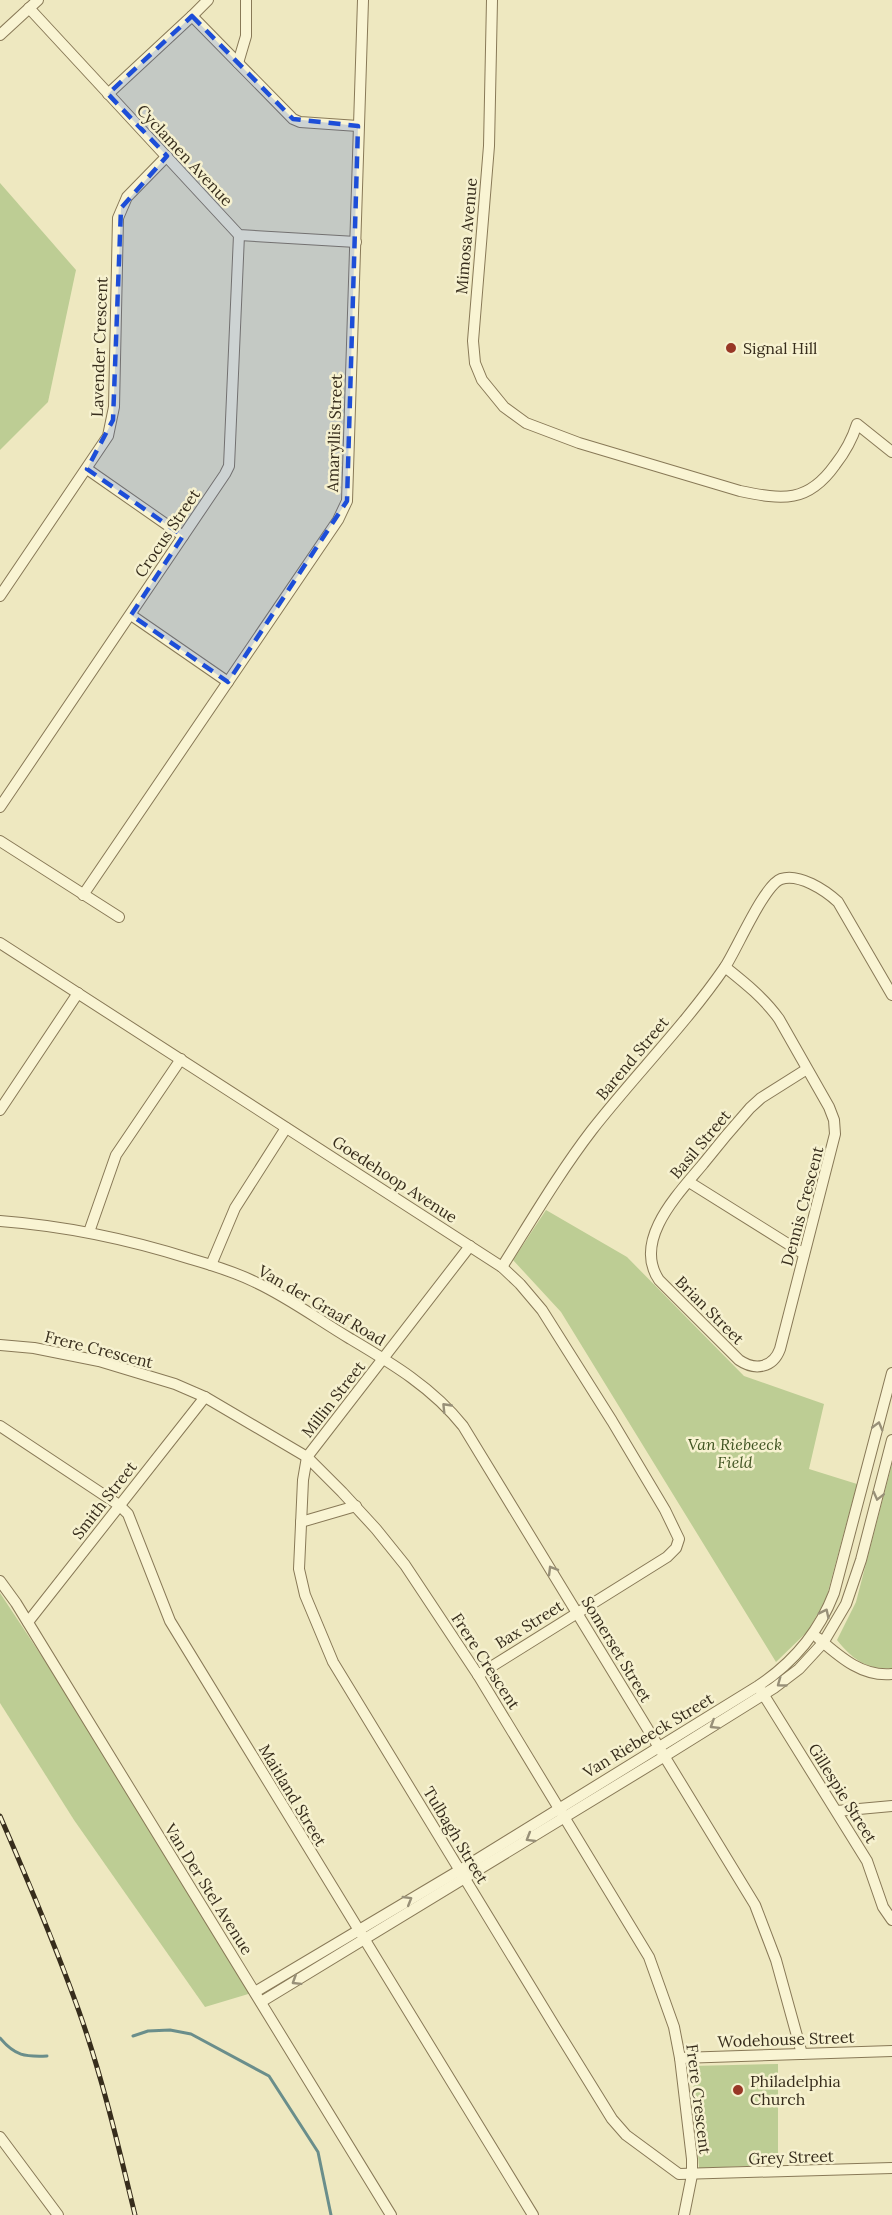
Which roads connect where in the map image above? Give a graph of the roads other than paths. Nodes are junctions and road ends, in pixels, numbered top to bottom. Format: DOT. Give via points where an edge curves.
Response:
graph roads {
  1 [pos="208,0"];
  2 [pos="246,0"];
  3 [pos="363,0"];
  4 [pos="492,0"];
  5 [pos="34,4"];
  6 [pos="192,16"];
  7 [pos="0,35"];
  8 [pos="238,63"];
  9 [pos="108,94"];
  10 [pos="358,126"];
  11 [pos="167,156"];
  12 [pos="239,236"];
  13 [pos="356,242"];
  14 [pos="892,452"];
  15 [pos="87,469"];
  16 [pos="183,536"];
  17 [pos="0,596"];
  18 [pos="130,615"];
  19 [pos="228,682"];
  20 [pos="0,807"];
  21 [pos="0,841"];
  22 [pos="83,895"];
  23 [pos="118,917"];
  24 [pos="0,943"];
  25 [pos="725,967"];
  26 [pos="78,993"];
  27 [pos="892,995"];
  28 [pos="181,1059"];
  29 [pos="807,1069"];
  30 [pos="0,1110"];
  31 [pos="286,1128"];
  32 [pos="689,1182"];
  33 [pos="0,1221"];
  34 [pos="89,1232"];
  35 [pos="470,1246"];
  36 [pos="804,1254"];
  37 [pos="651,1263"];
  38 [pos="211,1265"];
  39 [pos="502,1267"];
  40 [pos="0,1345"];
  41 [pos="384,1359"];
  42 [pos="758,1367"];
  43 [pos="892,1373"];
  44 [pos="205,1397"];
  45 [pos="0,1426"];
  46 [pos="892,1440"];
  47 [pos="307,1457"];
  48 [pos="119,1505"];
  49 [pos="356,1506"];
  50 [pos="301,1522"];
  51 [pos="679,1536"];
  52 [pos="0,1581"];
  53 [pos="577,1612"];
  54 [pos="28,1622"];
  55 [pos="813,1635"];
  56 [pos="823,1643"];
  57 [pos="892,1674"];
  58 [pos="478,1675"];
  59 [pos="761,1690"];
  60 [pos="659,1746"];
  61 [pos="665,1756"];
  62 [pos="892,1806"];
  63 [pos="837,1811"];
  64 [pos="562,1812"];
  65 [pos="462,1874"];
  66 [pos="892,1920"];
  67 [pos="361,1934"];
  68 [pos="316,1962"];
  69 [pos="255,1992"];
  70 [pos="261,2002"];
  71 [pos="892,2051"];
  72 [pos="802,2054"];
  73 [pos="680,2058"];
  74 [pos="0,2137"];
  75 [pos="892,2168"];
  76 [pos="692,2175"];
  77 [pos="58,2215"];
  78 [pos="391,2215"];
  79 [pos="532,2215"];
  80 [pos="684,2215"];
  1 -- 6 [label="street"];
  2 -- 8 [label="street" via="246,36"];
  3 -- 10 [label="street, Amaryllis Street"];
  4 -- 14 [label="street, Mimosa Avenue" via="489,146 473,352 478,372 504,406 526,423 579,443 765,496 802,494 819,484 849,447 857,424"];
  5 -- 7 [label="street"];
  5 -- 9 [label="street, Cyclamen Avenue"];
  6 -- 8 [label="street"];
  6 -- 9 [label="street"];
  8 -- 10 [label="street" via="293,119"];
  9 -- 11 [label="street, Cyclamen Avenue"];
  10 -- 13 [label="street, Amaryllis Street"];
  11 -- 12 [label="street, Cyclamen Avenue"];
  11 -- 15 [label="street, Lavender Crescent" via="127,196 118,218 113,420 108,436"];
  12 -- 13 [label="street"];
  12 -- 16 [label="street, Crocus Street" via="231,457 225,474"];
  13 -- 19 [label="street, Amaryllis Street" via="347,501"];
  15 -- 16 [label="street"];
  15 -- 17 [label="street, Lavender Crescent"];
  16 -- 18 [label="street, Crocus Street"];
  18 -- 19 [label="street"];
  18 -- 20 [label="street, Crocus Street"];
  19 -- 22 [label="street, Amaryllis Street"];
  21 -- 22 [label="street"];
  22 -- 23 [label="street"];
  24 -- 26 [label="street, Goedehoop Avenue"];
  25 -- 27 [label="street, Barend Street" via="768,890 781,879 790,878 812,885 838,902"];
  25 -- 29 [label="street, Dennis Crescent" via="769,1005"];
  25 -- 39 [label="street, Barend Street" via="592,1130"];
  26 -- 28 [label="street, Goedehoop Avenue"];
  26 -- 30 [label="street"];
  28 -- 31 [label="street, Goedehoop Avenue"];
  28 -- 34 [label="street" via="116,1155"];
  29 -- 32 [label="street, Basil Street" via="756,1102"];
  29 -- 36 [label="street, Dennis Crescent" via="831,1112 835,1134"];
  31 -- 35 [label="street, Goedehoop Avenue"];
  31 -- 38 [label="street" via="235,1208"];
  32 -- 36 [label="street"];
  32 -- 37 [label="street, Basil Street" via="663,1215 652,1246"];
  33 -- 34 [label="street, Van der Graaf Road"];
  34 -- 38 [label="street, Van der Graaf Road" via="134,1241"];
  35 -- 39 [label="street, Goedehoop Avenue"];
  35 -- 41 [label="street, Millin Street"];
  36 -- 42 [label="street, Dennis Crescent" via="778,1355"];
  37 -- 42 [label="street, Brian Street" via="659,1280 739,1360"];
  38 -- 41 [label="street, Van der Graaf Road" via="256,1282"];
  39 -- 51 [label="street, Goedehoop Avenue" via="542,1310"];
  40 -- 44 [label="street, Frere Crescent" via="99,1361"];
  41 -- 47 [label="street, Millin Street"];
  53 -- 41 [label="street, Somerset Street, one-way" via="463,1426 427,1388"];
  55 -- 43 [label="street, Van Riebeeck Street, one-way" via="838,1580"];
  44 -- 47 [label="street, Frere Crescent"];
  44 -- 48 [label="street, Smith Street"];
  45 -- 48 [label="street, Maitland Street"];
  46 -- 56 [label="street, Van Riebeeck Street, one-way" via="854,1583 840,1617"];
  47 -- 49 [label="street, Frere Crescent"];
  47 -- 50 [label="street, Tulbagh Street"];
  48 -- 54 [label="street, Smith Street"];
  48 -- 67 [label="street, Maitland Street" via="131,1520 170,1621"];
  49 -- 50 [label="street"];
  49 -- 58 [label="street, Frere Crescent" via="405,1565"];
  50 -- 65 [label="street, Tulbagh Street" via="302,1586 327,1649"];
  51 -- 53 [label="street, Bax Street" via="676,1548 667,1557"];
  52 -- 54 [label="street, Van Der Stel Avenue"];
  53 -- 58 [label="street, Bax Street"];
  53 -- 60 [label="street, Somerset Street"];
  54 -- 69 [label="street, Van Der Stel Avenue"];
  55 -- 56 [label="street"];
  55 -- 59 [label="street, Van Riebeeck Street"];
  56 -- 57 [label="street" via="870,1674"];
  56 -- 59 [label="street, Van Riebeeck Street, one-way" via="794,1673"];
  58 -- 64 [label="street, Frere Crescent"];
  59 -- 60 [label="street, Van Riebeeck Street"];
  59 -- 61 [label="street, Van Riebeeck Street, one-way"];
  59 -- 63 [label="street, Gillespie Street"];
  60 -- 61 [label="street, Somerset Street"];
  60 -- 64 [label="street, Van Riebeeck Street"];
  61 -- 64 [label="street, Van Riebeeck Street"];
  61 -- 72 [label="street, Somerset Street" via="760,1914"];
  62 -- 63 [label="street"];
  63 -- 66 [label="street, Gillespie Street" via="867,1861 883,1908"];
  64 -- 65 [label="street, Van Riebeeck Street"];
  64 -- 73 [label="street, Frere Crescent" via="650,1958"];
  65 -- 67 [label="street, Van Riebeeck Street"];
  65 -- 76 [label="street, Tulbagh Street" via="617,2126 672,2171"];
  67 -- 68 [label="street, Van Riebeeck Street"];
  67 -- 79 [label="street, Maitland Street"];
  68 -- 69 [label="street, Van Riebeeck Street"];
  68 -- 70 [label="street, Van Riebeeck Street, one-way"];
  69 -- 70 [label="street, Van Der Stel Avenue"];
  70 -- 78 [label="street, Van Der Stel Avenue"];
  71 -- 72 [label="street, Wodehouse Street"];
  72 -- 73 [label="street, Wodehouse Street"];
  73 -- 76 [label="street, Frere Crescent"];
  74 -- 77 [label="street"];
  75 -- 76 [label="street, Grey Street"];
  76 -- 80 [label="street, Frere Crescent"];
}
